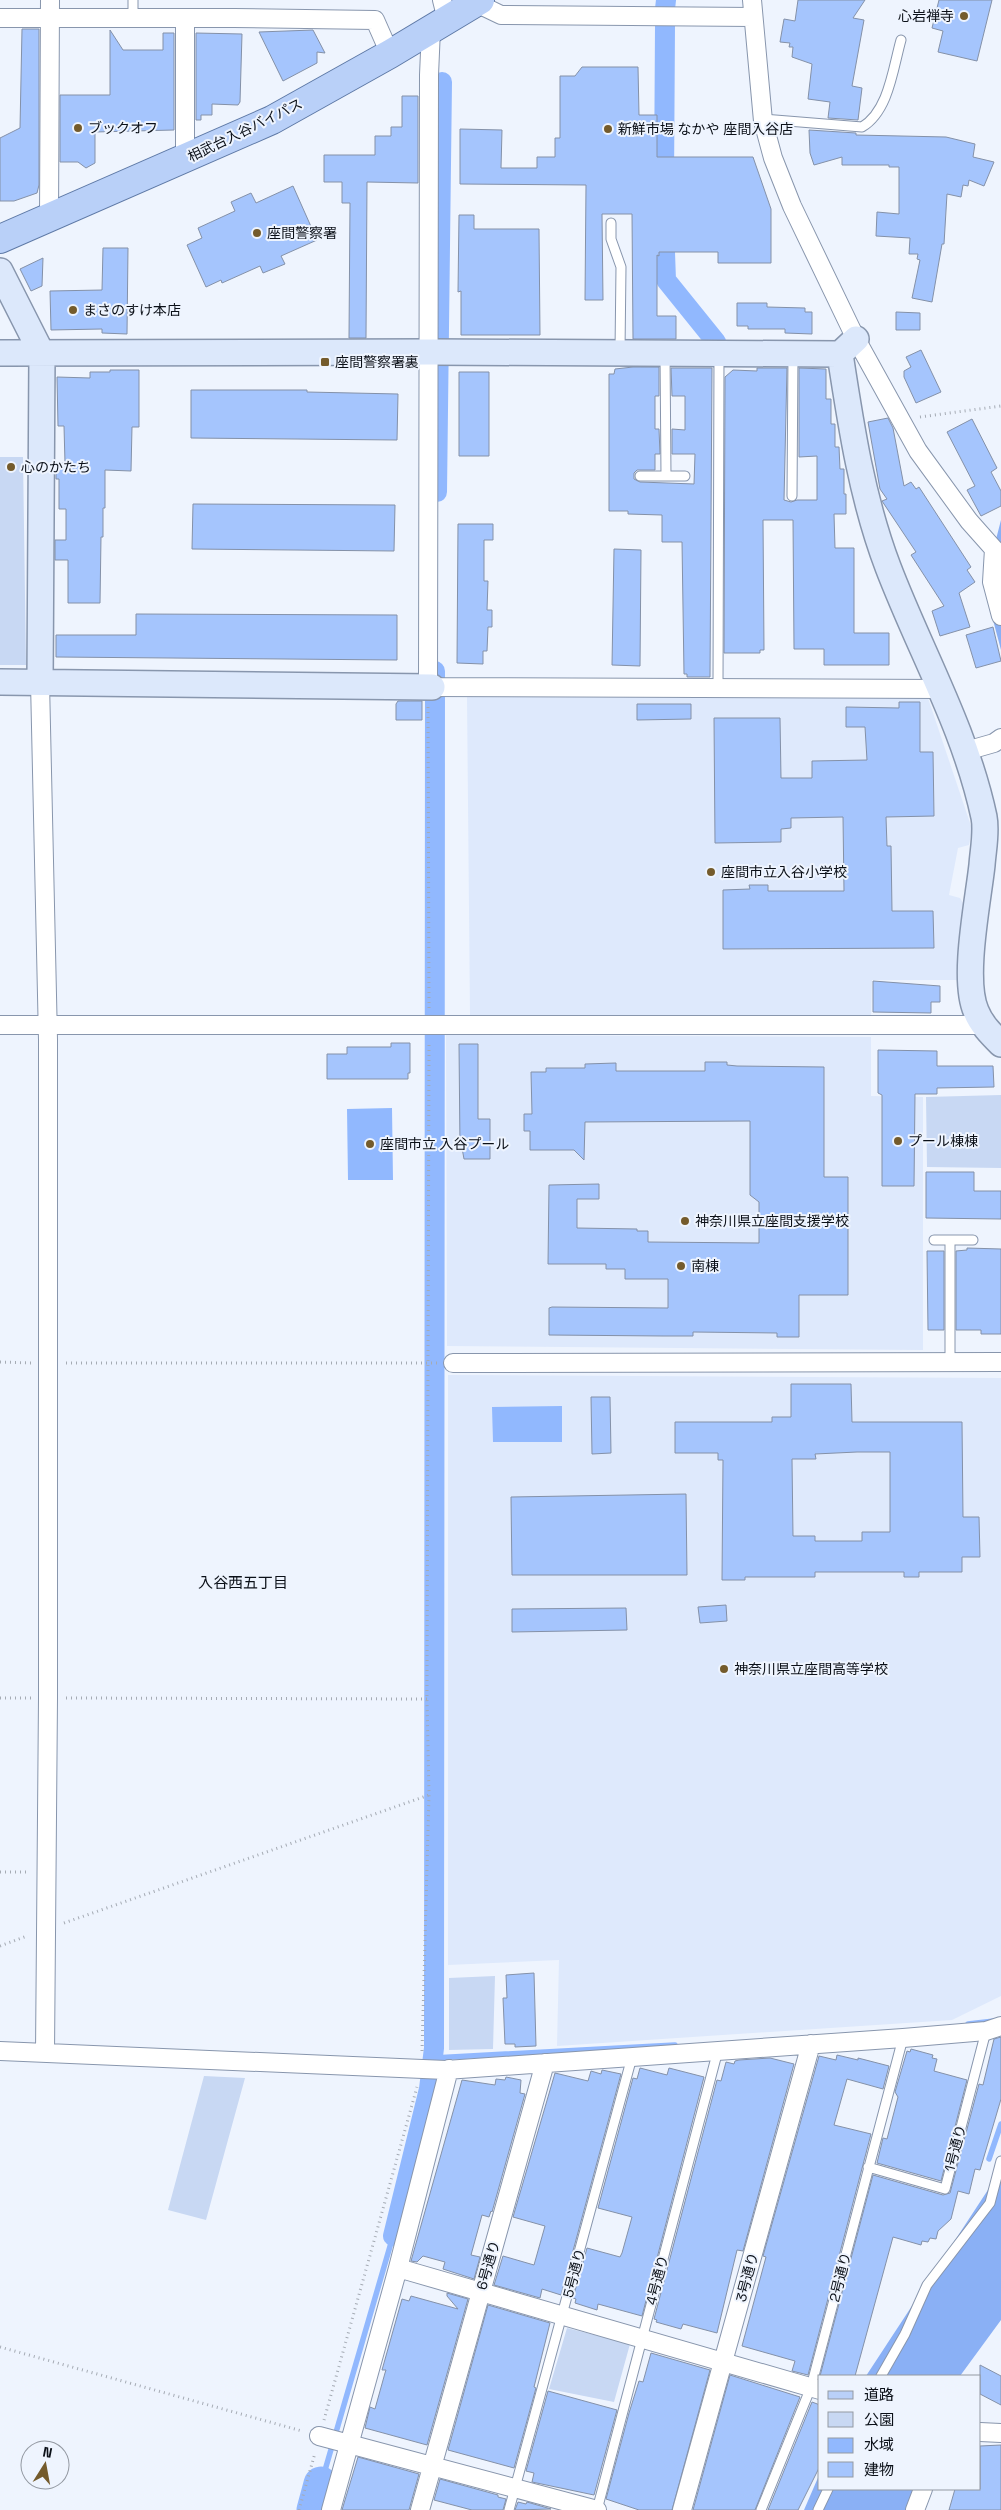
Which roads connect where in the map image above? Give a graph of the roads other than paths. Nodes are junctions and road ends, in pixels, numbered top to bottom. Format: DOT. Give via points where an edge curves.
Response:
graph roads {
  1 [pos="50,0"];
  2 [pos="133,0"];
  3 [pos="478,2"];
  4 [pos="752,9"];
  5 [pos="440,16"];
  6 [pos="0,18"];
  7 [pos="50,18"];
  8 [pos="133,18"];
  9 [pos="184,18"];
  10 [pos="901,40"];
  11 [pos="390,54"];
  12 [pos="763,118"];
  13 [pos="185,159"];
  14 [pos="49,219"];
  15 [pos="611,222"];
  16 [pos="0,239"];
  17 [pos="0,271"];
  18 [pos="848,347"];
  19 [pos="439,352"];
  20 [pos="620,353"];
  21 [pos="665,353"];
  22 [pos="0,354"];
  23 [pos="42,354"];
  24 [pos="719,354"];
  25 [pos="793,354"];
  26 [pos="640,476"];
  27 [pos="666,476"];
  28 [pos="685,476"];
  29 [pos="792,496"];
  30 [pos="998,553"];
  31 [pos="1001,616"];
  32 [pos="0,682"];
  33 [pos="40,682"];
  34 [pos="436,687"];
  35 [pos="718,688"];
  36 [pos="942,690"];
  37 [pos="1001,738"];
  38 [pos="966,751"];
  39 [pos="983,1024"];
  40 [pos="0,1025"];
  41 [pos="48,1025"];
  42 [pos="1001,1044"];
  43 [pos="934,1240"];
  44 [pos="950,1240"];
  45 [pos="973,1240"];
  46 [pos="950,1362"];
  47 [pos="1001,1362"];
  48 [pos="453,1363"];
  49 [pos="994,2028"];
  50 [pos="904,2038"];
  51 [pos="811,2044"];
  52 [pos="718,2050"];
  53 [pos="0,2051"];
  54 [pos="45,2053"];
  55 [pos="632,2056"];
  56 [pos="544,2063"];
  57 [pos="447,2069"];
  58 [pos="1001,2161"];
  59 [pos="868,2167"];
  60 [pos="398,2268"];
  61 [pos="480,2291"];
  62 [pos="562,2315"];
  63 [pos="641,2338"];
  64 [pos="724,2362"];
  65 [pos="818,2375"];
  66 [pos="882,2375"];
  67 [pos="818,2376"];
  68 [pos="815,2389"];
  69 [pos="981,2432"];
  70 [pos="1001,2433"];
  71 [pos="333,2440"];
  72 [pos="432,2467"];
  73 [pos="515,2488"];
  74 [pos="828,2490"];
  75 [pos="923,2490"];
  76 [pos="331,2510"];
  77 [pos="420,2510"];
  78 [pos="509,2510"];
  79 [pos="597,2510"];
  80 [pos="682,2510"];
  81 [pos="761,2510"];
  82 [pos="818,2510"];
  83 [pos="915,2510"];
  1 -- 7 [label="street"];
  2 -- 8 [label="lane"];
  3 -- 4 [label="street" via="501,15"];
  3 -- 5 [label="main road, 相武台入谷バイパス"];
  4 -- 12 [label="street"];
  5 -- 11 [label="main road, 相武台入谷バイパス"];
  5 -- 19 [label="street" via="429,75"];
  6 -- 7 [label="street"];
  7 -- 8 [label="street"];
  7 -- 14 [label="street"];
  8 -- 9 [label="street"];
  9 -- 11 [label="street" via="375,20"];
  9 -- 13 [label="street"];
  10 -- 12 [label="lane" via="877,114 862,127"];
  11 -- 13 [label="main road, 相武台入谷バイパス" via="272,120"];
  12 -- 18 [label="street" via="773,158"];
  13 -- 14 [label="main road, 相武台入谷バイパス"];
  14 -- 16 [label="main road, 相武台入谷バイパス"];
  15 -- 20 [label="lane" via="611,239 621,267"];
  17 -- 23 [label="street"];
  18 -- 25 [label="street"];
  18 -- 30 [label="street" via="969,522"];
  18 -- 36 [label="street" via="849,418 866,498 888,567"];
  19 -- 20 [label="street"];
  19 -- 23 [label="street"];
  19 -- 34 [label="street"];
  20 -- 21 [label="street"];
  21 -- 24 [label="street"];
  21 -- 27 [label="lane"];
  22 -- 23 [label="street"];
  23 -- 33 [label="street"];
  24 -- 25 [label="street"];
  24 -- 35 [label="lane"];
  25 -- 29 [label="lane"];
  26 -- 27 [label="lane"];
  27 -- 28 [label="lane"];
  30 -- 31 [label="street" via="992,582"];
  32 -- 33 [label="street"];
  33 -- 34 [label="street"];
  33 -- 41 [label="street"];
  34 -- 35 [label="street"];
  35 -- 36 [label="street"];
  36 -- 38 [label="street"];
  37 -- 38 [label="street"];
  38 -- 39 [label="street" via="985,829 971,977 975,1010"];
  39 -- 41 [label="street"];
  39 -- 42 [label="street"];
  40 -- 41 [label="street"];
  41 -- 54 [label="street"];
  43 -- 44 [label="lane"];
  44 -- 45 [label="lane"];
  44 -- 46 [label="lane"];
  46 -- 47 [label="street"];
  46 -- 48 [label="street"];
  49 -- 50 [label="street"];
  49 -- 59 [label="lane, 1号通り" via="945,2189"];
  50 -- 51 [label="street"];
  50 -- 59 [label="lane, 2号通り"];
  51 -- 52 [label="street"];
  51 -- 64 [label="street, 3号通り"];
  52 -- 55 [label="street"];
  52 -- 63 [label="lane, 4号通り"];
  53 -- 54 [label="street"];
  54 -- 57 [label="street"];
  55 -- 56 [label="street"];
  55 -- 62 [label="lane, 5号通り"];
  56 -- 57 [label="street"];
  56 -- 61 [label="street, 6号通り"];
  57 -- 60 [label="street"];
  58 -- 66 [label="lane" via="990,2203 927,2285"];
  59 -- 65 [label="lane, 2号通り"];
  60 -- 61 [label="street"];
  60 -- 71 [label="street"];
  61 -- 62 [label="street"];
  61 -- 72 [label="street, 6号通り"];
  62 -- 63 [label="street"];
  62 -- 73 [label="lane, 5号通り"];
  63 -- 64 [label="street"];
  63 -- 79 [label="lane, 4号通り"];
  64 -- 68 [label="street"];
  64 -- 80 [label="street, 3号通り"];
  67 -- 68 [label="lane, 2号通り"];
  68 -- 81 [label="lane, 2号通り"];
  69 -- 70 [label="street"];
  71 -- 72 [label="street"];
  71 -- 76 [label="street"];
  72 -- 73 [label="street"];
  72 -- 77 [label="street, 6号通り"];
  73 -- 78 [label="lane, 5号通り"];
  73 -- 79 [label="street"];
  74 -- 82 [label="lane"];
  75 -- 83 [label="street"];
}
